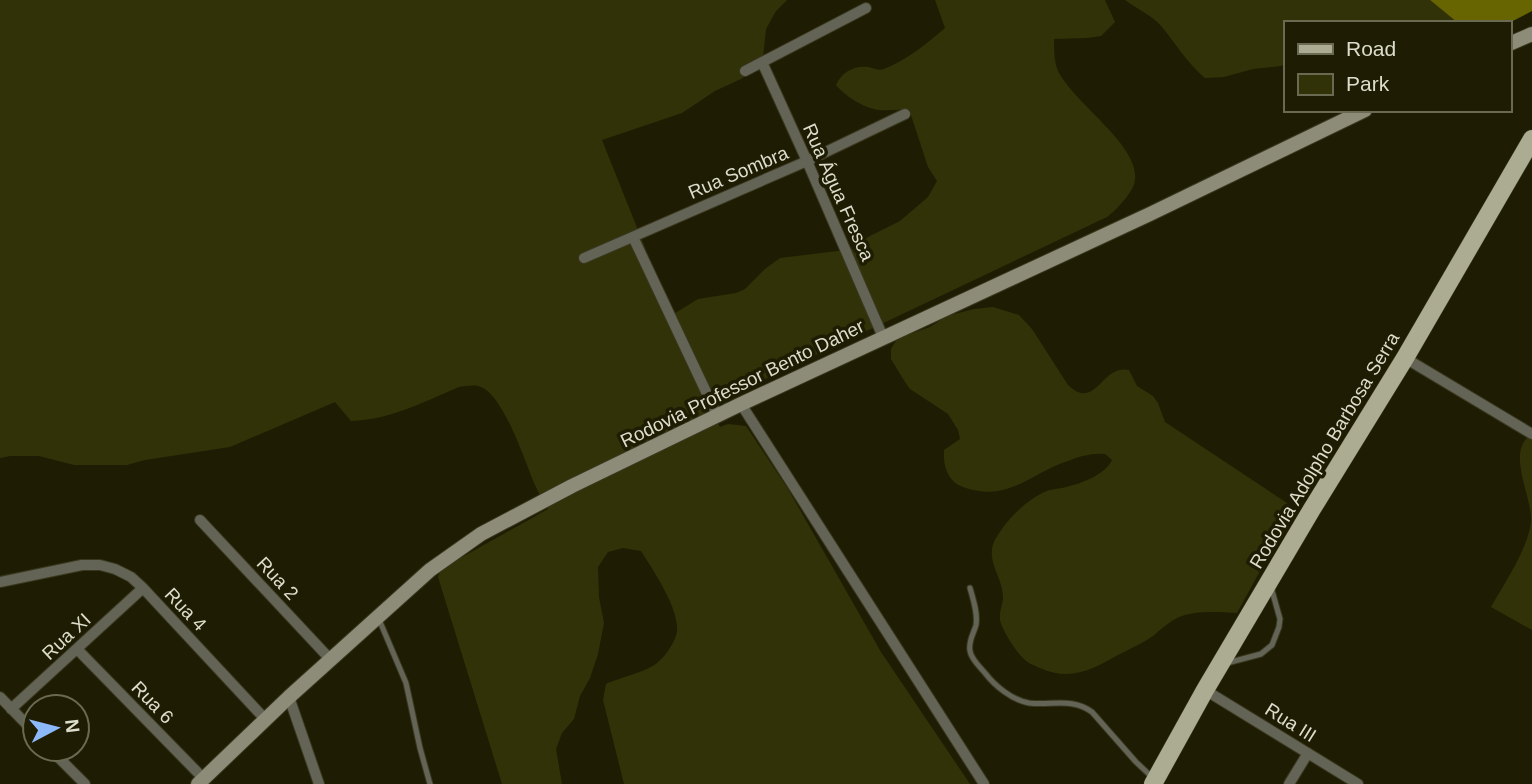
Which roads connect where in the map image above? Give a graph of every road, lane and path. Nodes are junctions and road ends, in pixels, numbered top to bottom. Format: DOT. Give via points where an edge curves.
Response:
graph roads {
  1 [pos="866,8"];
  2 [pos="1532,34"];
  3 [pos="1511,43"];
  4 [pos="762,62"];
  5 [pos="745,71"];
  6 [pos="1361,112"];
  7 [pos="905,114"];
  8 [pos="1532,139"];
  9 [pos="807,161"];
  10 [pos="633,237"];
  11 [pos="584,258"];
  12 [pos="883,337"];
  13 [pos="1405,358"];
  14 [pos="741,404"];
  15 [pos="717,415"];
  16 [pos="1532,434"];
  17 [pos="200,520"];
  18 [pos="1269,581"];
  19 [pos="0,582"];
  20 [pos="970,587"];
  21 [pos="143,588"];
  22 [pos="377,617"];
  23 [pos="78,649"];
  24 [pos="330,659"];
  25 [pos="1221,664"];
  26 [pos="1205,691"];
  27 [pos="0,697"];
  28 [pos="289,697"];
  29 [pos="11,709"];
  30 [pos="21,719"];
  31 [pos="265,719"];
  32 [pos="1308,753"];
  33 [pos="64,763"];
  34 [pos="201,781"];
  35 [pos="1154,782"];
  36 [pos="85,784"];
  37 [pos="319,784"];
  38 [pos="430,784"];
  39 [pos="984,784"];
  40 [pos="1289,784"];
  41 [pos="1358,784"];
  1 -- 4 [label="street"];
  2 -- 3 [label="street"];
  4 -- 5 [label="street"];
  4 -- 9 [label="street, Rua Água Fresca"];
  6 -- 12 [label="street, Rodovia Professor Bento Daher"];
  7 -- 9 [label="street, Rua Sombra"];
  8 -- 13 [label="main road, Rodovia Adolpho Barbosa Serra"];
  9 -- 10 [label="street, Rua Sombra"];
  9 -- 12 [label="street, Rua Água Fresca"];
  10 -- 11 [label="street, Rua Sombra"];
  10 -- 15 [label="street"];
  12 -- 14 [label="street, Rodovia Professor Bento Daher"];
  13 -- 16 [label="street"];
  13 -- 18 [label="main road, Rodovia Adolpho Barbosa Serra"];
  14 -- 15 [label="street, Rodovia Professor Bento Daher"];
  14 -- 39 [label="street"];
  15 -- 22 [label="street, Rodovia Professor Bento Daher" via="481,534 430,570"];
  17 -- 24 [label="street, Rua 2"];
  18 -- 25 [label="main road, Rodovia Adolpho Barbosa Serra"];
  18 -- 25 [label="lane" via="1280,620 1272,645 1261,654"];
  19 -- 21 [label="street, Rua 4" via="100,565 131,577"];
  20 -- 35 [label="lane" via="976,621 970,651 991,682 1029,703 1084,706"];
  21 -- 23 [label="street, Rua XI"];
  21 -- 31 [label="street, Rua 4"];
  22 -- 24 [label="street, Rodovia Professor Bento Daher"];
  22 -- 38 [label="lane" via="406,683"];
  23 -- 29 [label="street, Rua XI"];
  23 -- 34 [label="street, Rua 6"];
  24 -- 28 [label="street, Rodovia Professor Bento Daher"];
  25 -- 26 [label="main road, Rodovia Adolpho Barbosa Serra"];
  26 -- 32 [label="street, Rua III"];
  26 -- 35 [label="main road, Rodovia Adolpho Barbosa Serra"];
  27 -- 29 [label="street"];
  28 -- 31 [label="street, Rodovia Professor Bento Daher"];
  28 -- 37 [label="street"];
  29 -- 30 [label="street"];
  31 -- 34 [label="street, Rodovia Professor Bento Daher"];
  32 -- 40 [label="street"];
  32 -- 41 [label="street, Rua III"];
  33 -- 36 [label="street"];
}
